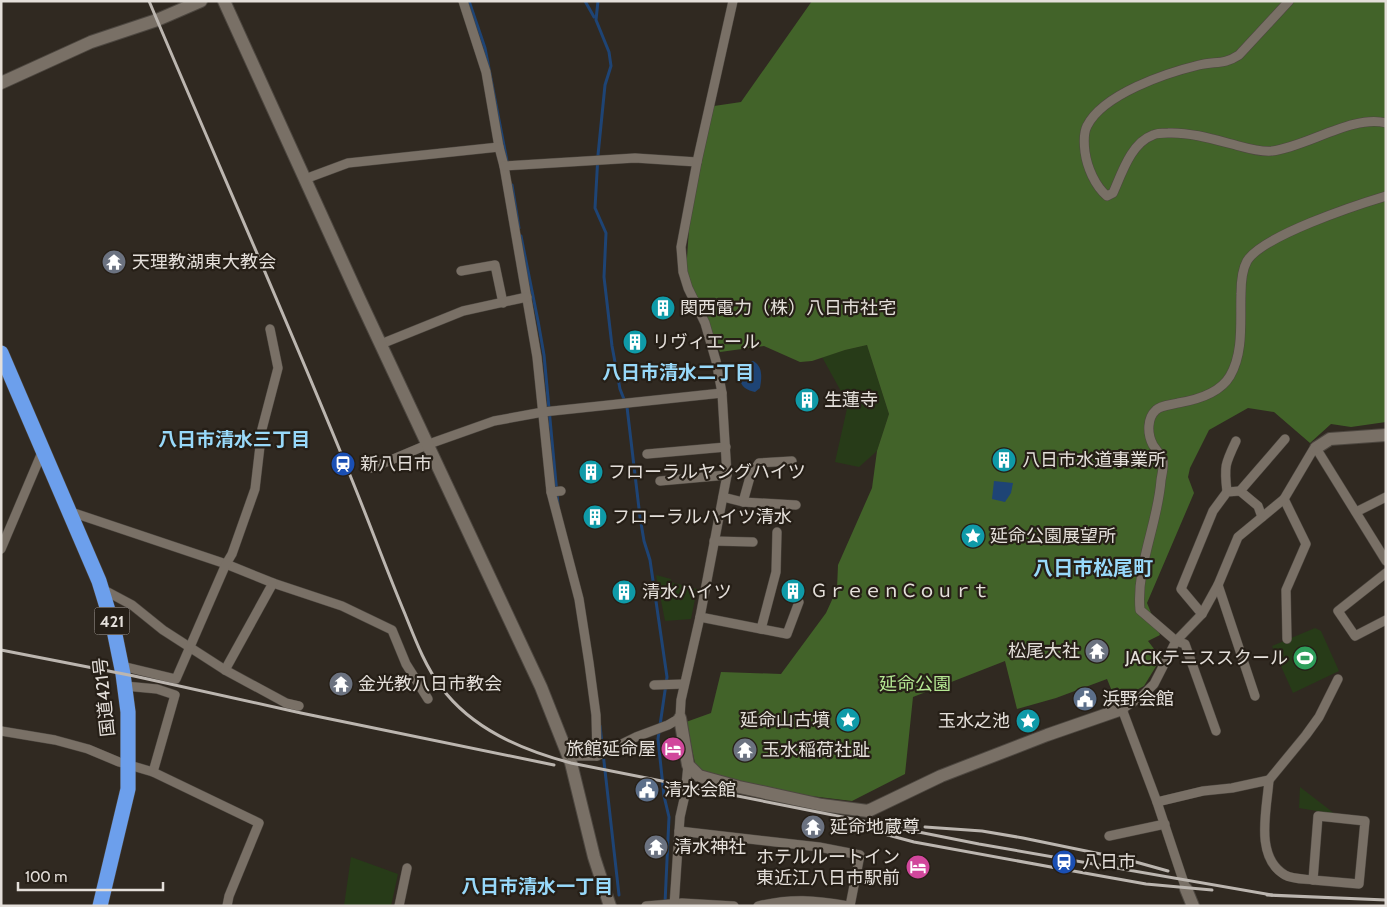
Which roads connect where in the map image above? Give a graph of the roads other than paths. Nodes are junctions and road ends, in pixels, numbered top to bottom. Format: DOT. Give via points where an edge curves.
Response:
graph roads {
  1 [pos="201,1"];
  2 [pos="224,1"];
  3 [pos="464,1"];
  4 [pos="733,1"];
  5 [pos="1289,1"];
  6 [pos="1,83"];
  7 [pos="1386,123"];
  8 [pos="499,147"];
  9 [pos="697,162"];
  10 [pos="504,166"];
  11 [pos="305,179"];
  12 [pos="1386,196"];
  13 [pos="461,271"];
  14 [pos="527,297"];
  15 [pos="503,302"];
  16 [pos="270,329"];
  17 [pos="381,344"];
  18 [pos="1,353"];
  19 [pos="722,393"];
  20 [pos="543,412"];
  21 [pos="1386,435"];
  22 [pos="1285,439"];
  23 [pos="1236,441"];
  24 [pos="429,444"];
  25 [pos="726,447"];
  26 [pos="1316,448"];
  27 [pos="43,450"];
  28 [pos="647,454"];
  29 [pos="792,461"];
  30 [pos="372,468"];
  31 [pos="727,475"];
  32 [pos="660,481"];
  33 [pos="562,491"];
  34 [pos="1240,491"];
  35 [pos="551,492"];
  36 [pos="1227,492"];
  37 [pos="723,497"];
  38 [pos="1386,497"];
  39 [pos="1284,499"];
  40 [pos="743,502"];
  41 [pos="796,505"];
  42 [pos="68,510"];
  43 [pos="1356,512"];
  44 [pos="1262,517"];
  45 [pos="777,532"];
  46 [pos="714,541"];
  47 [pos="753,542"];
  48 [pos="2,547"];
  49 [pos="1386,561"];
  50 [pos="226,564"];
  51 [pos="1386,573"];
  52 [pos="273,583"];
  53 [pos="1218,585"];
  54 [pos="102,589"];
  55 [pos="799,602"];
  56 [pos="1202,614"];
  57 [pos="700,616"];
  58 [pos="1386,620"];
  59 [pos="761,629"];
  60 [pos="1287,639"];
  61 [pos="1176,640"];
  62 [pos="189,649"];
  63 [pos="122,666"];
  64 [pos="225,670"];
  65 [pos="1338,679"];
  66 [pos="684,684"];
  67 [pos="654,685"];
  68 [pos="125,686"];
  69 [pos="1255,696"];
  70 [pos="428,698"];
  71 [pos="300,706"];
  72 [pos="1122,709"];
  73 [pos="680,718"];
  74 [pos="1,731"];
  75 [pos="1216,732"];
  76 [pos="568,756"];
  77 [pos="597,756"];
  78 [pos="127,765"];
  79 [pos="688,765"];
  80 [pos="153,772"];
  81 [pos="1269,780"];
  82 [pos="1157,802"];
  83 [pos="1164,824"];
  84 [pos="679,830"];
  85 [pos="1110,836"];
  86 [pos="407,868"];
  87 [pos="1313,880"];
  88 [pos="1186,888"];
  89 [pos="675,905"];
  90 [pos="100,906"];
  91 [pos="227,906"];
  92 [pos="399,906"];
  93 [pos="610,906"];
  94 [pos="646,906"];
  95 [pos="734,906"];
  96 [pos="758,906"];
  97 [pos="849,906"];
  98 [pos="1193,906"];
  1 -- 6 [label="street" via="91,42"];
  2 -- 11 [label="street"];
  3 -- 8 [label="street" via="486,72"];
  4 -- 9 [label="street"];
  5 -- 7 [label="street" via="1239,55 1229,61 1172,72 1137,86 1105,105 1087,126 1084,142 1086,161 1101,192 1107,196 1113,193 1136,146 1155,134 1179,133 1272,151 1351,126 1368,122"];
  8 -- 10 [label="street"];
  8 -- 11 [label="street" via="348,163"];
  9 -- 10 [label="street" via="635,158"];
  9 -- 19 [label="street" via="681,248 683,272 705,323"];
  10 -- 14 [label="street"];
  11 -- 17 [label="street"];
  12 -- 61 [label="street" via="1292,231 1253,254 1246,262 1243,276 1240,342 1231,375 1204,396 1157,408 1152,416 1148,427 1150,436 1163,461 1156,515 1140,581 1140,610"];
  13 -- 15 [label="street" via="495,265"];
  14 -- 15 [label="street"];
  14 -- 20 [label="street"];
  15 -- 17 [label="street" via="463,311"];
  16 -- 50 [label="street" via="278,368 262,429 255,488"];
  17 -- 24 [label="street"];
  18 -- 27 [label="highway, 国道421号 / 421"];
  19 -- 20 [label="street"];
  19 -- 25 [label="street"];
  20 -- 24 [label="street" via="494,421"];
  20 -- 35 [label="street"];
  21 -- 26 [label="street" via="1330,440"];
  22 -- 34 [label="street"];
  23 -- 36 [label="street" via="1224,471"];
  24 -- 30 [label="street"];
  24 -- 76 [label="street" via="541,687"];
  25 -- 28 [label="street"];
  25 -- 31 [label="street"];
  26 -- 39 [label="street"];
  26 -- 43 [label="street"];
  27 -- 42 [label="highway, 国道421号 / 421"];
  27 -- 48 [label="street"];
  29 -- 40 [label="street" via="759,463 750,477"];
  31 -- 32 [label="street"];
  31 -- 37 [label="street"];
  33 -- 35 [label="street"];
  34 -- 36 [label="street"];
  34 -- 44 [label="street" via="1258,506"];
  35 -- 77 [label="street" via="579,599 596,716"];
  36 -- 56 [label="street" via="1213,511 1181,589"];
  37 -- 40 [label="street"];
  37 -- 46 [label="street"];
  38 -- 43 [label="street"];
  39 -- 44 [label="street"];
  39 -- 60 [label="street" via="1306,544 1286,590"];
  40 -- 41 [label="street"];
  42 -- 50 [label="street"];
  42 -- 54 [label="highway, 国道421号 / 421"];
  43 -- 49 [label="street"];
  44 -- 53 [label="street" via="1238,537"];
  45 -- 59 [label="street" via="776,572"];
  46 -- 47 [label="street"];
  46 -- 57 [label="street"];
  50 -- 52 [label="street"];
  50 -- 62 [label="street"];
  51 -- 58 [label="street" via="1338,611 1355,636"];
  52 -- 64 [label="street"];
  52 -- 70 [label="street" via="342,606 392,630 406,664"];
  53 -- 56 [label="street"];
  53 -- 69 [label="street"];
  54 -- 62 [label="street" via="132,605"];
  54 -- 63 [label="highway, 国道421号 / 421"];
  55 -- 59 [label="street" via="788,634"];
  56 -- 61 [label="street"];
  57 -- 59 [label="street"];
  57 -- 66 [label="street"];
  61 -- 72 [label="street" via="1154,684"];
  61 -- 75 [label="street" via="1185,644"];
  62 -- 63 [label="street" via="176,679"];
  62 -- 64 [label="street"];
  63 -- 68 [label="highway, 国道421号 / 421"];
  64 -- 71 [label="street" via="286,703"];
  65 -- 81 [label="street" via="1319,717"];
  66 -- 67 [label="street"];
  66 -- 73 [label="street"];
  68 -- 78 [label="highway, 国道421号 / 421"];
  68 -- 80 [label="street" via="156,689 175,695"];
  72 -- 79 [label="street" via="941,776 868,811 822,805 740,787 699,776"];
  72 -- 82 [label="street"];
  73 -- 77 [label="street"];
  73 -- 79 [label="street"];
  74 -- 78 [label="street" via="70,744"];
  76 -- 77 [label="street"];
  76 -- 93 [label="street"];
  78 -- 80 [label="street"];
  78 -- 90 [label="highway, 国道421号 / 421" via="128,789"];
  79 -- 84 [label="street"];
  80 -- 91 [label="street" via="259,823"];
  81 -- 82 [label="street"];
  81 -- 87 [label="street" via="1264,842 1269,858 1287,876"];
  82 -- 83 [label="street"];
  83 -- 85 [label="street"];
  83 -- 88 [label="street"];
  84 -- 89 [label="street"];
  84 -- 97 [label="street" via="860,855"];
  86 -- 92 [label="street"];
  87 -- 87 [label="street" via="1359,884 1365,821 1318,816"];
  88 -- 98 [label="street"];
  89 -- 94 [label="street"];
  89 -- 95 [label="street"];
  96 -- 97 [label="street" via="779,900 810,899"];
}
